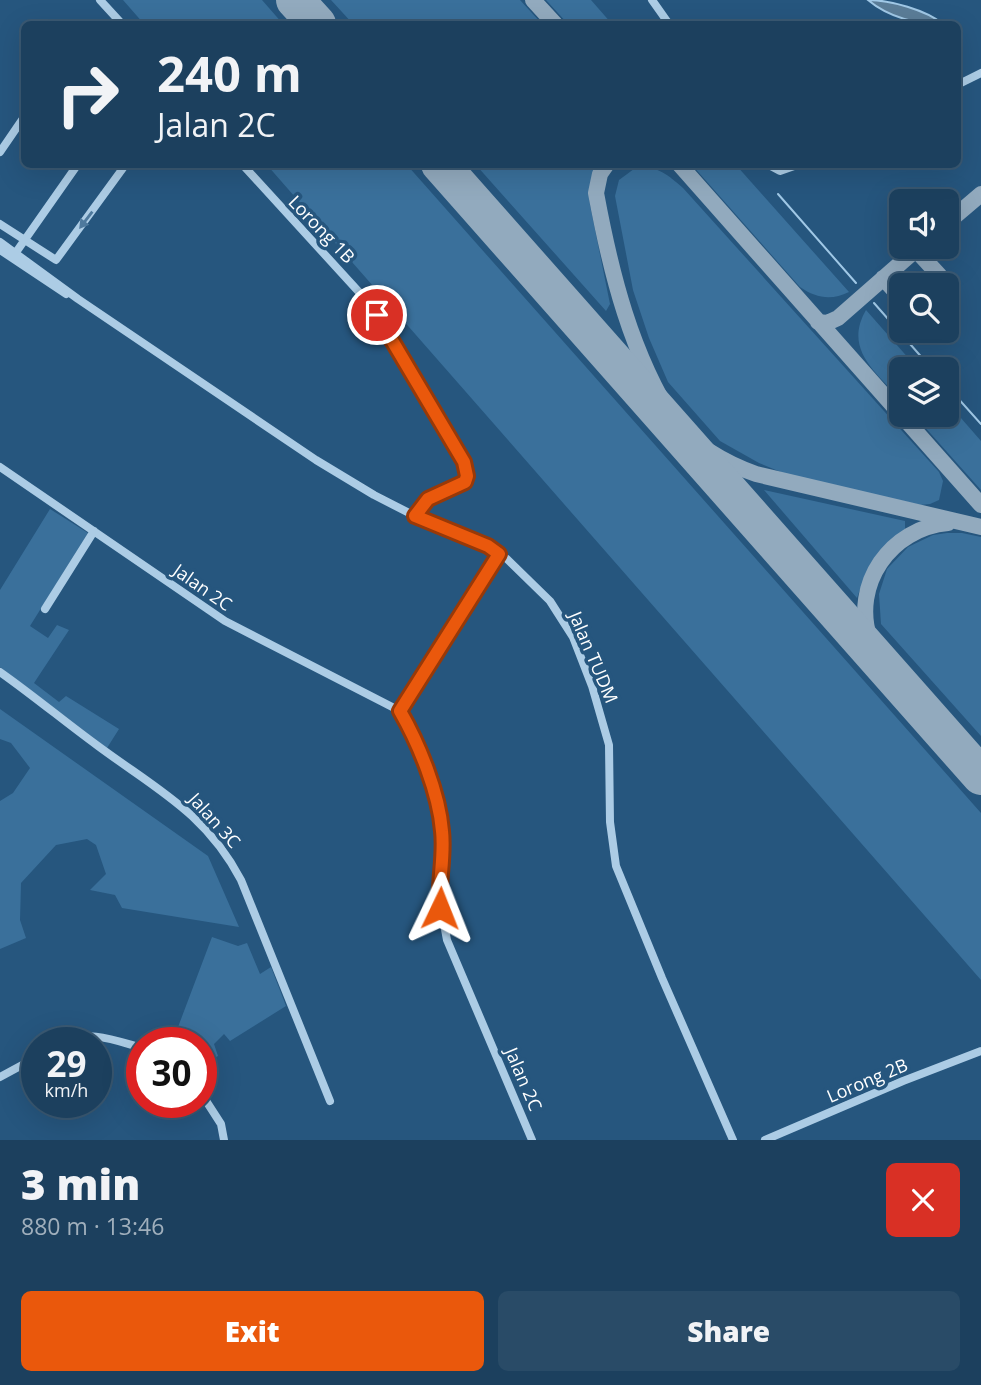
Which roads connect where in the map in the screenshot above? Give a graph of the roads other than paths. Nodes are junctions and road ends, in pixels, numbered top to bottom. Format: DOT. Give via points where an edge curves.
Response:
graph roads {
  1 [pos="100,0"];
  2 [pos="652,0"];
  3 [pos="119,21"];
  4 [pos="667,21"];
  5 [pos="981,71"];
  6 [pos="961,78"];
  7 [pos="961,83"];
  8 [pos="21,121"];
  9 [pos="0,152"];
  10 [pos="75,168"];
  11 [pos="123,168"];
  12 [pos="246,168"];
  13 [pos="0,224"];
  14 [pos="24,241"];
  15 [pos="0,242"];
  16 [pos="0,250"];
  17 [pos="14,255"];
  18 [pos="0,467"];
  19 [pos="415,516"];
  20 [pos="94,531"];
  21 [pos="499,554"];
  22 [pos="45,609"];
  23 [pos="0,672"];
  24 [pos="400,711"];
  25 [pos="981,1051"];
  26 [pos="21,1066"];
  27 [pos="0,1077"];
  28 [pos="330,1101"];
  29 [pos="217,1118"];
  30 [pos="224,1140"];
  31 [pos="532,1140"];
  32 [pos="733,1140"];
  33 [pos="765,1140"];
  1 -- 3 [label="street"];
  2 -- 4 [label="street"];
  5 -- 6 [label="street"];
  5 -- 7 [label="street"];
  8 -- 9 [label="street"];
  10 -- 14 [label="street"];
  11 -- 14 [label="street, one-way" via="56,260"];
  12 -- 19 [label="street, Lorong 1B" via="369,303 464,462 465,482 428,499"];
  13 -- 14 [label="street"];
  14 -- 17 [label="street"];
  15 -- 17 [label="street, Jalan TUDM"];
  16 -- 17 [label="street, Jalan TUDM"];
  17 -- 19 [label="street, Jalan TUDM" via="56,289 78,299 316,460"];
  18 -- 20 [label="street, Jalan 2C"];
  19 -- 21 [label="street, Jalan TUDM"];
  20 -- 22 [label="street"];
  20 -- 24 [label="street, Jalan 2C" via="225,621"];
  21 -- 24 [label="street"];
  21 -- 32 [label="street, Jalan TUDM" via="557,610 589,676 609,744 616,866"];
  23 -- 28 [label="street, Jalan 3C" via="166,792 222,850 241,880"];
  24 -- 31 [label="street, Jalan 2C" via="437,801 442,831 440,903 447,940"];
  25 -- 33 [label="street, Lorong 2B"];
  26 -- 27 [label="street"];
  29 -- 30 [label="street"];
}
